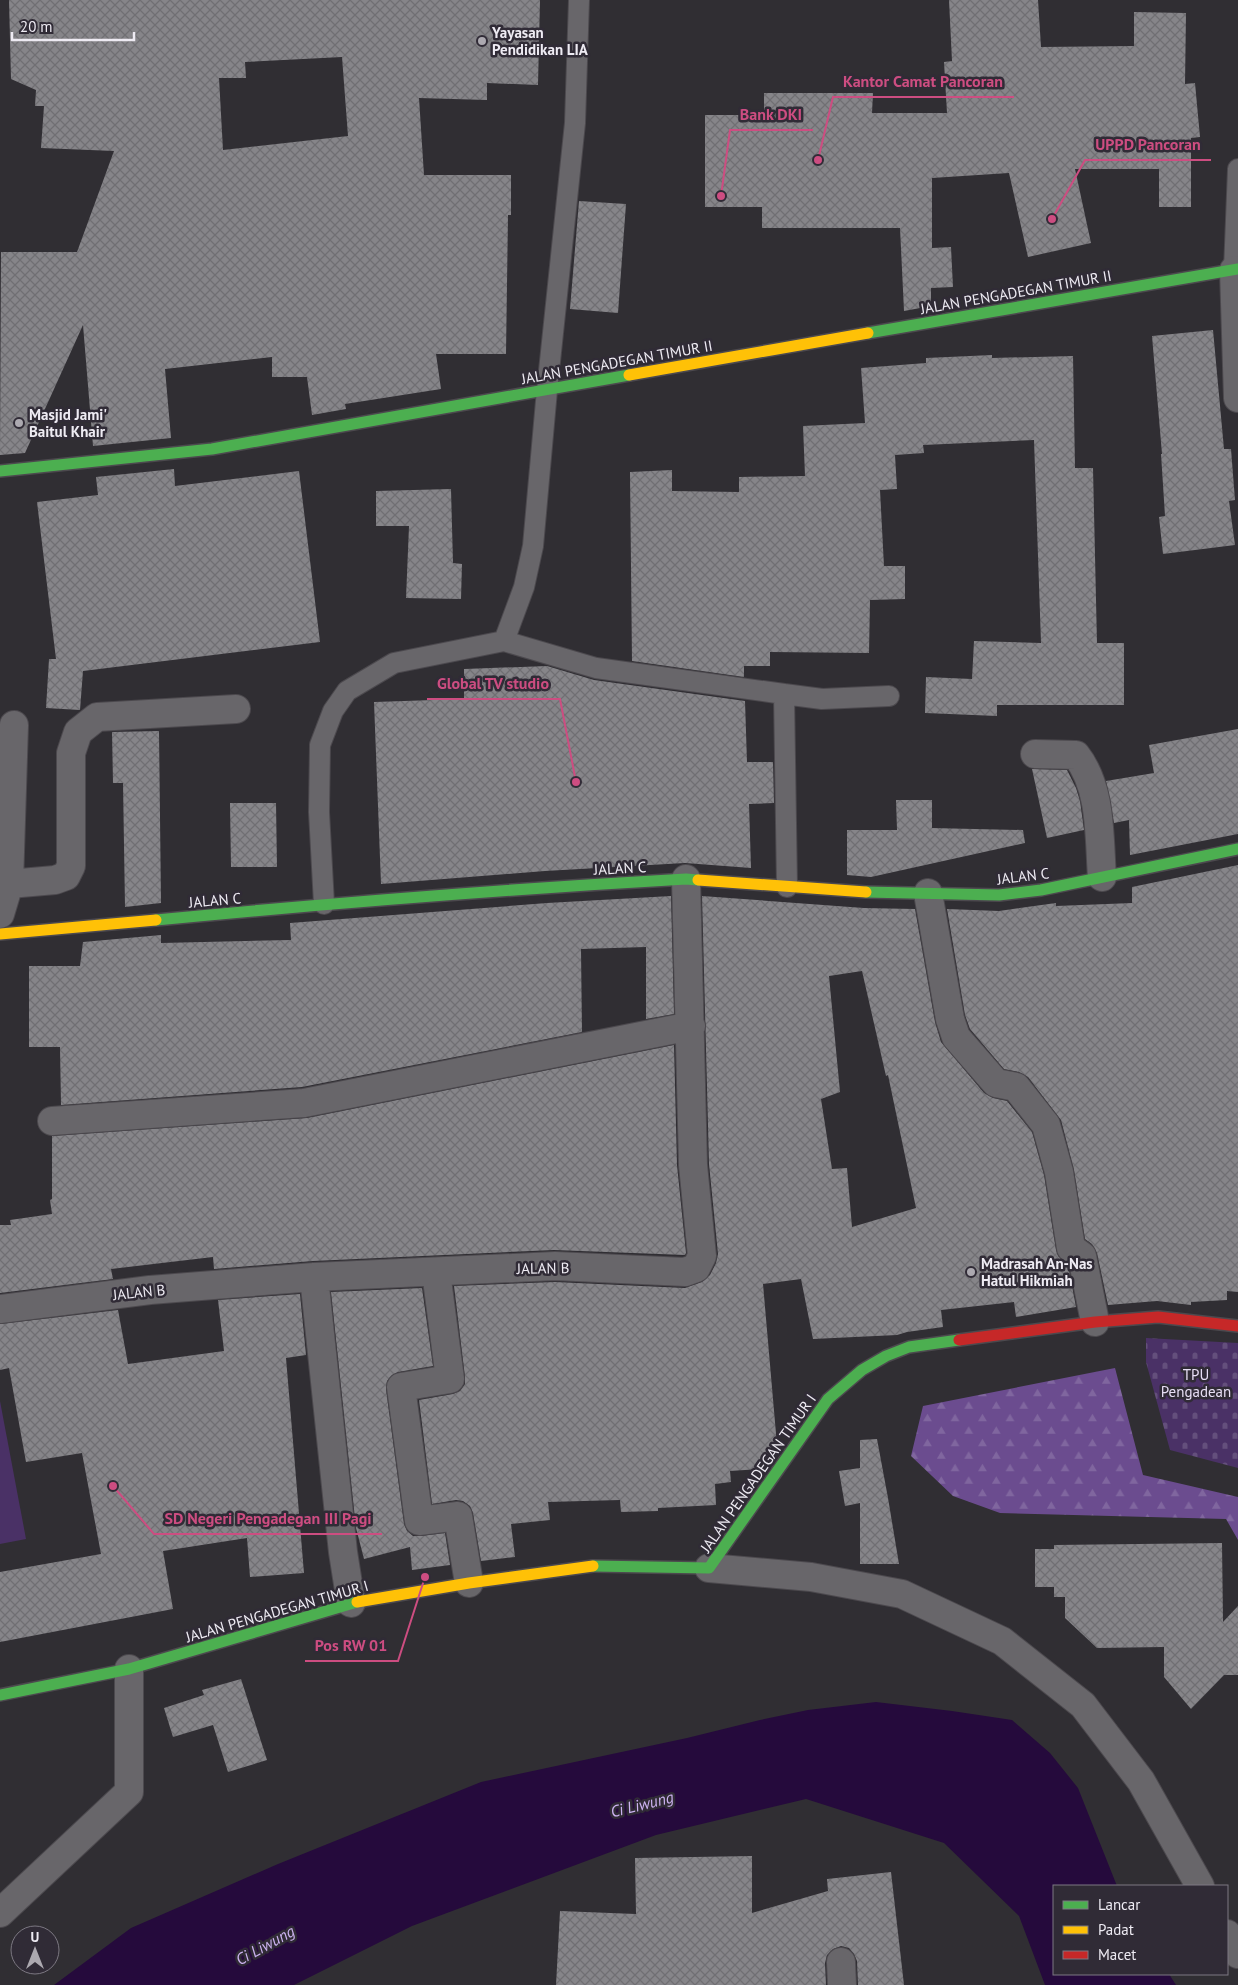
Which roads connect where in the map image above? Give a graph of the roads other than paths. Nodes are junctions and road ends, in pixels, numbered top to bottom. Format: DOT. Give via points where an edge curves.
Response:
graph roads {
  1 [pos="579,0"];
  2 [pos="1238,169"];
  3 [pos="1236,269"];
  4 [pos="547,390"];
  5 [pos="1238,398"];
  6 [pos="0,471"];
  7 [pos="504,641"];
  8 [pos="784,694"];
  9 [pos="889,696"];
  10 [pos="236,709"];
  11 [pos="14,725"];
  12 [pos="1035,754"];
  13 [pos="1238,849"];
  14 [pos="1102,877"];
  15 [pos="686,879"];
  16 [pos="9,884"];
  17 [pos="787,888"];
  18 [pos="928,893"];
  19 [pos="324,904"];
  20 [pos="0,914"];
  21 [pos="0,934"];
  22 [pos="691,1026"];
  23 [pos="52,1121"];
  24 [pos="436,1272"];
  25 [pos="314,1277"];
  26 [pos="0,1310"];
  27 [pos="1095,1322"];
  28 [pos="1238,1326"];
  29 [pos="709,1568"];
  30 [pos="469,1583"];
  31 [pos="350,1603"];
  32 [pos="128,1668"];
  33 [pos="0,1695"];
  34 [pos="1199,1885"];
  35 [pos="0,1913"];
  36 [pos="1228,1936"];
  37 [pos="1238,1954"];
  1 -- 4 [label="lane" via="575,124"];
  2 -- 3 [label="lane"];
  3 -- 4 [label="street, JALAN PENGADEGAN TIMUR II"];
  3 -- 5 [label="street"];
  4 -- 6 [label="street, JALAN PENGADEGAN TIMUR II" via="212,449"];
  4 -- 7 [label="lane" via="533,546 524,588"];
  7 -- 8 [label="lane" via="596,668"];
  7 -- 19 [label="lane" via="394,663 347,691 333,711 320,745 319,812"];
  8 -- 9 [label="lane" via="822,699"];
  8 -- 17 [label="lane"];
  10 -- 16 [label="street" via="97,717 78,732 71,753 71,866 66,876"];
  11 -- 16 [label="street"];
  12 -- 14 [label="street" via="1076,755 1084,765 1096,800"];
  13 -- 14 [label="street, JALAN C"];
  14 -- 18 [label="street, JALAN C" via="999,895"];
  15 -- 17 [label="street, JALAN C"];
  15 -- 19 [label="street, JALAN C"];
  15 -- 22 [label="street, JALAN B"];
  16 -- 20 [label="street"];
  17 -- 18 [label="street, JALAN C"];
  18 -- 27 [label="street" via="950,1020 956,1037 996,1083 1016,1087 1046,1125 1059,1172 1071,1248 1082,1256"];
  19 -- 21 [label="street, JALAN C"];
  22 -- 23 [label="street" via="304,1103"];
  22 -- 24 [label="street, JALAN B" via="693,1165 702,1256 696,1268 685,1272 555,1266"];
  24 -- 25 [label="street, JALAN B"];
  24 -- 30 [label="street" via="450,1379 401,1387 419,1521 458,1516"];
  25 -- 26 [label="street, JALAN B" via="150,1290"];
  25 -- 31 [label="street"];
  27 -- 28 [label="street, JALAN PENGADEGAN TIMUR I" via="1158,1318"];
  27 -- 29 [label="street, JALAN PENGADEGAN TIMUR I" via="910,1347 862,1370 828,1399"];
  29 -- 30 [label="street, JALAN PENGADEGAN TIMUR I" via="589,1566"];
  29 -- 34 [label="street" via="811,1577 902,1594 1002,1641 1083,1705 1141,1781"];
  30 -- 31 [label="street, JALAN PENGADEGAN TIMUR I"];
  31 -- 32 [label="street, JALAN PENGADEGAN TIMUR I"];
  32 -- 33 [label="street, JALAN PENGADEGAN TIMUR I"];
  32 -- 35 [label="street" via="129,1792"];
  36 -- 37 [label="street"];
}
